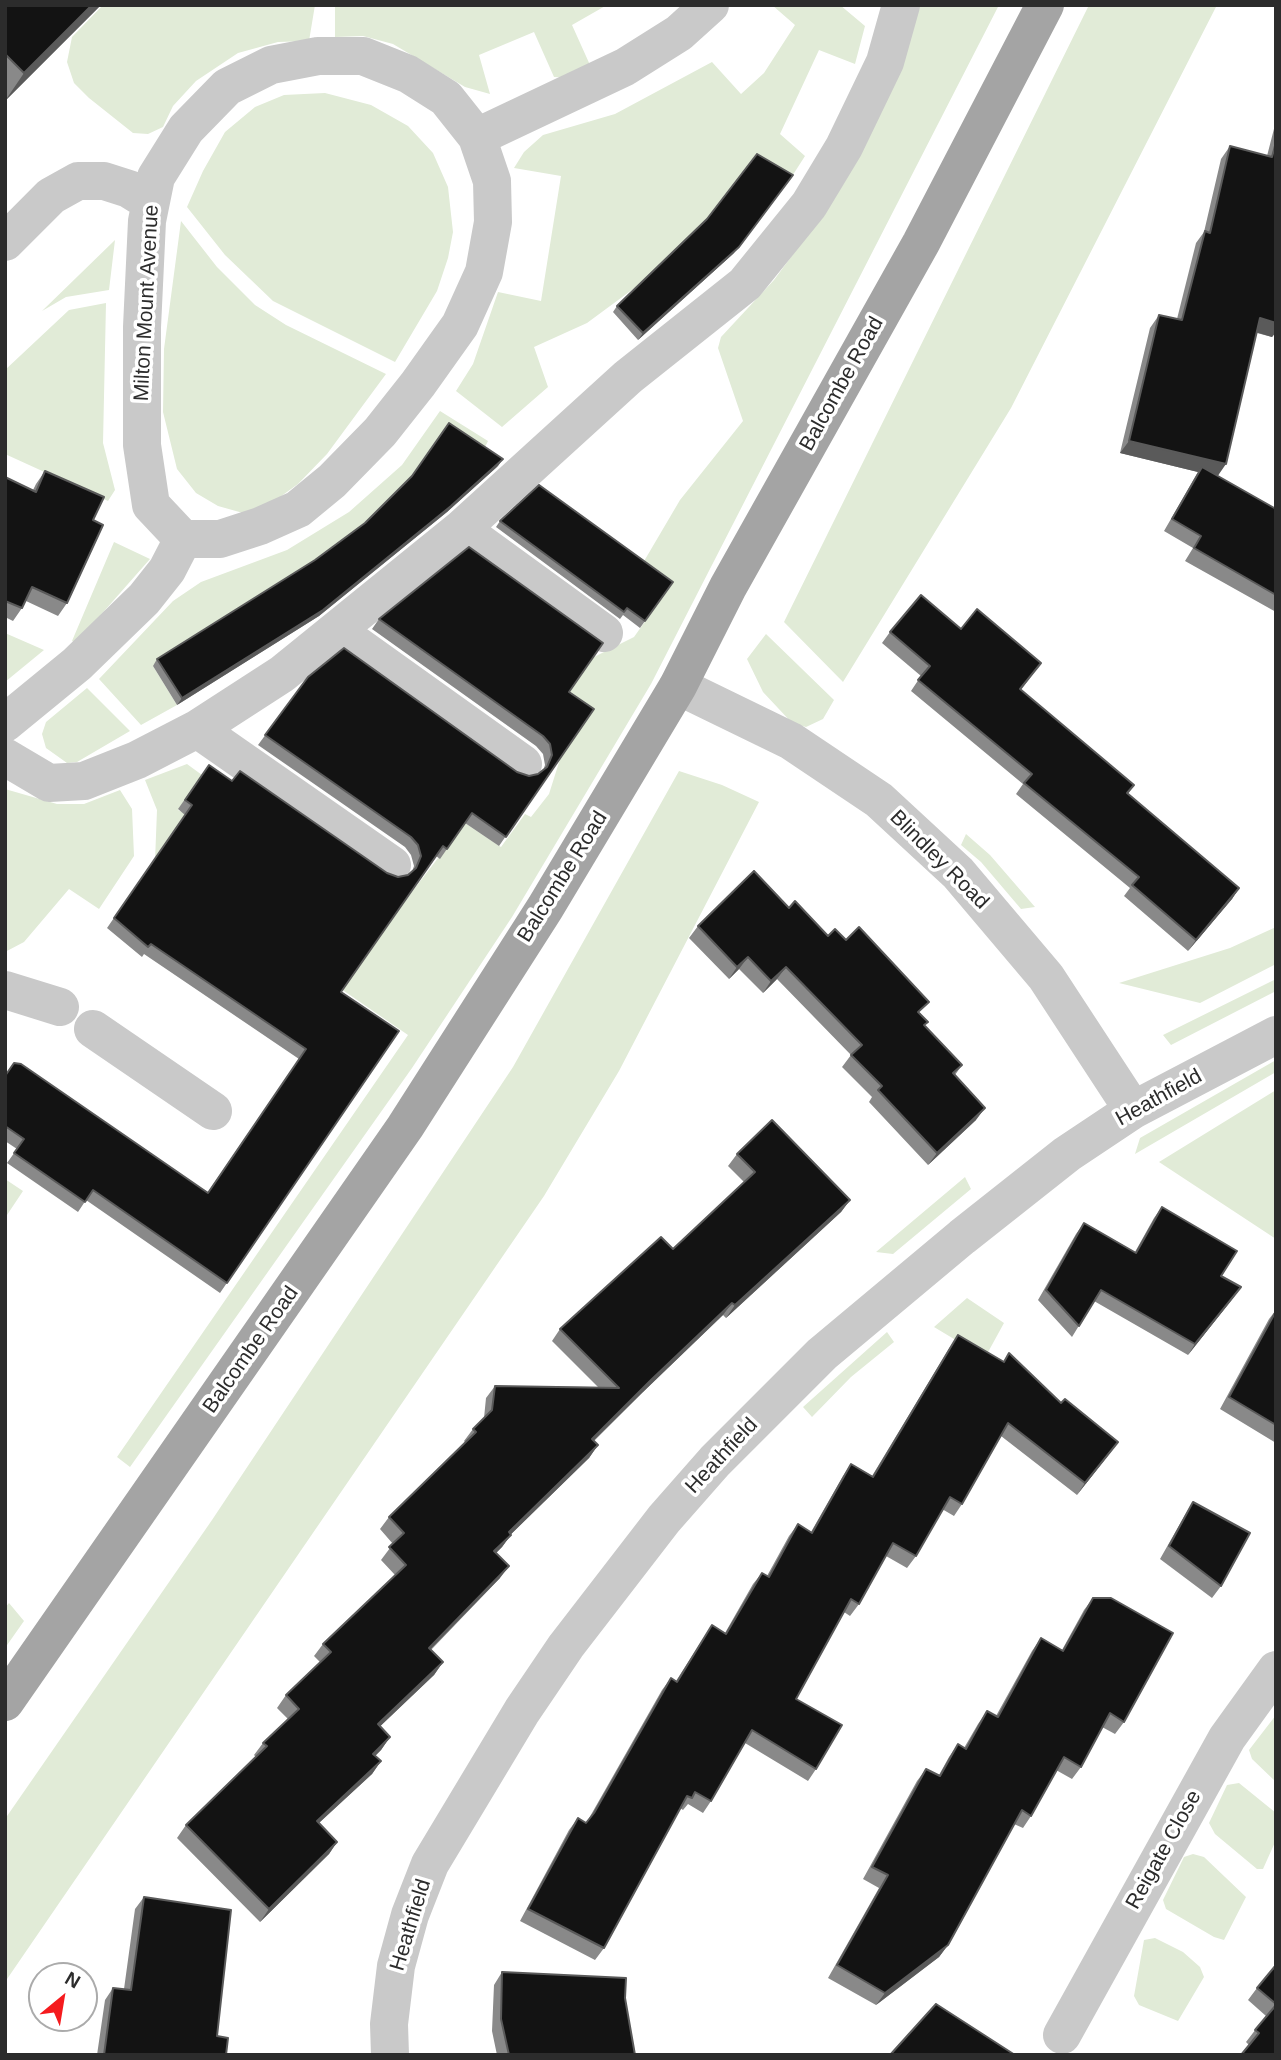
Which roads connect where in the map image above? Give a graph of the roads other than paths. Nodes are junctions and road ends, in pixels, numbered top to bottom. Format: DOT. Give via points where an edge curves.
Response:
graph roads {
  1 [pos="710,5"];
  2 [pos="901,5"];
  3 [pos="1045,5"];
  4 [pos="477,137"];
  5 [pos="150,202"];
  6 [pos="5,242"];
  7 [pos="461,529"];
  8 [pos="183,539"];
  9 [pos="337,631"];
  10 [pos="604,634"];
  11 [pos="678,686"];
  12 [pos="5,723"];
  13 [pos="197,729"];
  14 [pos="5,757"];
  15 [pos="523,764"];
  16 [pos="392,865"];
  17 [pos="5,990"];
  18 [pos="60,1007"];
  19 [pos="93,1029"];
  20 [pos="1276,1035"];
  21 [pos="1133,1110"];
  22 [pos="214,1111"];
  23 [pos="1276,1670"];
  24 [pos="5,1702"];
  25 [pos="1062,2035"];
  26 [pos="390,2055"];
  1 -- 4 [label="street" via="679,33 625,67"];
  2 -- 7 [label="street" via="885,62 844,148 809,205 745,284 628,377"];
  3 -- 11 [label="main road, Balcombe Road" via="921,243 728,587"];
  4 -- 5 [label="street, Milton Mount Avenue" via="446,98 408,74 363,56 318,56 271,65 227,87 186,129 156,177"];
  4 -- 8 [label="street, Milton Mount Avenue" via="492,181 493,222 484,272 460,325 418,384 380,432 298,509 220,539"];
  5 -- 6 [label="street" via="104,181 78,181 51,196"];
  5 -- 8 [label="street, Milton Mount Avenue" via="142,327 142,444 151,505"];
  7 -- 9 [label="street"];
  7 -- 10 [label="street"];
  8 -- 12 [label="street" via="144,599 77,664"];
  9 -- 13 [label="street" via="282,674"];
  9 -- 15 [label="street"];
  11 -- 21 [label="street, Blindley Road" via="791,741 878,800 958,873 1046,977"];
  11 -- 24 [label="main road, Balcombe Road" via="545,908 405,1127"];
  13 -- 14 [label="street" via="137,761 83,781 49,783"];
  13 -- 16 [label="street"];
  17 -- 18 [label="street"];
  19 -- 22 [label="street"];
  20 -- 21 [label="street, Heathfield"];
  21 -- 26 [label="street, Heathfield" via="1005,1203 822,1354 715,1461 615,1581 522,1711 430,1864 396,1966"];
  23 -- 25 [label="street, Reigate Close" via="1220,1749"];
}
